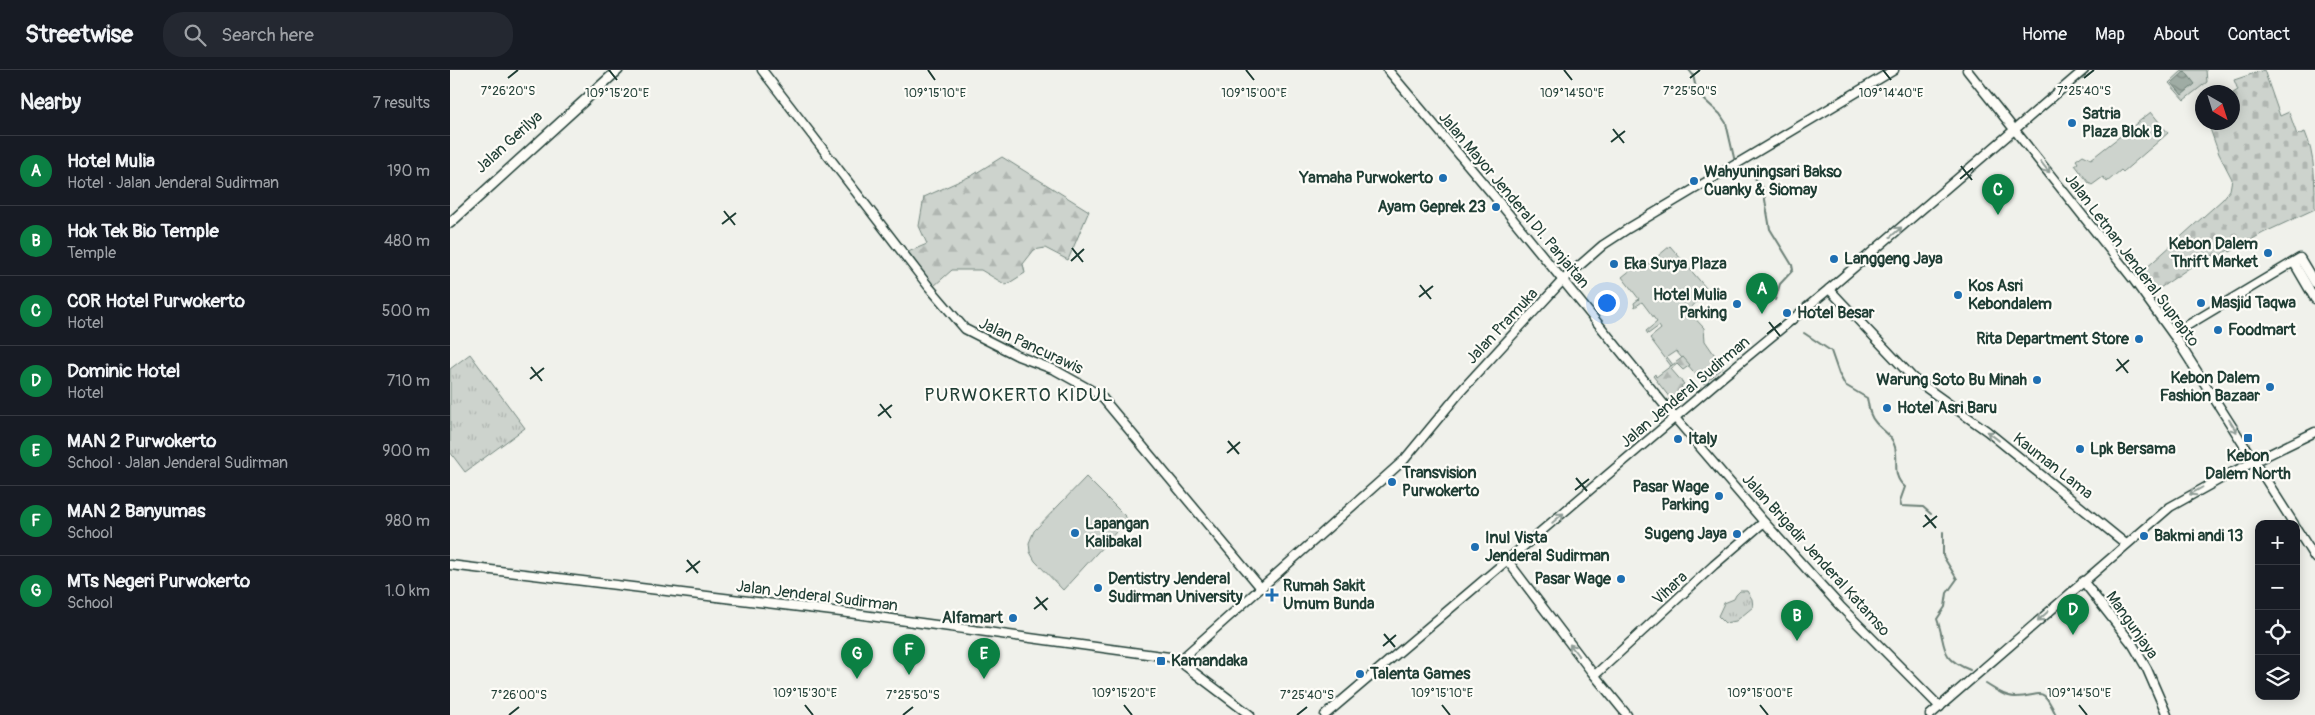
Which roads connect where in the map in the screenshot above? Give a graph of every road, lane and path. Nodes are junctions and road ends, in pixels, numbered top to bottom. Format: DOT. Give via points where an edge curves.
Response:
graph roads {
  1 [pos="611,70"];
  2 [pos="618,70"];
  3 [pos="762,70"];
  4 [pos="1388,70"];
  5 [pos="1894,70"];
  6 [pos="1966,70"];
  7 [pos="2084,70"];
  8 [pos="2014,130"];
  9 [pos="506,170"];
  10 [pos="450,217"];
  11 [pos="450,223"];
  12 [pos="2297,260"];
  13 [pos="1563,280"];
  14 [pos="2315,284"];
  15 [pos="1829,289"];
  16 [pos="2315,299"];
  17 [pos="2173,334"];
  18 [pos="1675,418"];
  19 [pos="2315,432"];
  20 [pos="2255,461"];
  21 [pos="2292,520"];
  22 [pos="1764,522"];
  23 [pos="2300,534"];
  24 [pos="2126,544"];
  25 [pos="2315,558"];
  26 [pos="1507,560"];
  27 [pos="450,565"];
  28 [pos="2083,580"];
  29 [pos="1261,588"];
  30 [pos="1180,661"];
  31 [pos="1595,675"];
  32 [pos="1940,707"];
  33 [pos="1250,715"];
  34 [pos="1325,715"];
  35 [pos="1627,715"];
  36 [pos="1930,715"];
  37 [pos="2167,715"];
  1 -- 9 [label="highway, Jalan Gerilya"];
  2 -- 9 [label="highway"];
  3 -- 29 [label="street, Jalan Pancurawis" via="965,329 1100,394"];
  4 -- 13 [label="street, Jalan Mayor Jenderal DI. Panjaitan"];
  5 -- 13 [label="street, Jalan Pramuka" via="1603,245"];
  6 -- 8 [label="street, Jalan Letnan Jenderal Suprapto"];
  7 -- 8 [label="street, Jalan Jenderal Sudirman"];
  15 -- 8 [label="street, Jalan Jenderal Sudirman, one-way"];
  8 -- 17 [label="street, Jalan Letnan Jenderal Suprapto, one-way" via="2133,278"];
  9 -- 10 [label="highway, Jalan Gerilya"];
  9 -- 11 [label="highway"];
  12 -- 14 [label="street"];
  12 -- 16 [label="street"];
  12 -- 17 [label="street"];
  13 -- 18 [label="street, Jalan Mayor Jenderal DI. Panjaitan"];
  13 -- 29 [label="street, Jalan Pramuka" via="1461,391 1404,460"];
  15 -- 18 [label="street, Jalan Jenderal Sudirman"];
  24 -- 15 [label="street, Kauman Lama, one-way" via="1987,431 1914,379"];
  17 -- 20 [label="street, Jalan Letnan Jenderal Suprapto, one-way"];
  18 -- 22 [label="street, Jalan Brigadir Jenderal Katamso"];
  26 -- 18 [label="street, Jalan Jenderal Sudirman, one-way"];
  19 -- 20 [label="street"];
  20 -- 21 [label="street, Jalan Letnan Jenderal Suprapto"];
  20 -- 24 [label="street, one-way" via="2170,507"];
  22 -- 31 [label="street, Vihara"];
  22 -- 32 [label="street, Jalan Brigadir Jenderal Katamso" via="1840,606"];
  23 -- 25 [label="street"];
  24 -- 28 [label="street"];
  31 -- 26 [label="street, one-way"];
  26 -- 34 [label="street, Jalan Jenderal Sudirman"];
  27 -- 30 [label="street, Jalan Jenderal Sudirman" via="841,612"];
  28 -- 32 [label="street, one-way"];
  28 -- 37 [label="street, Mangunjaya" via="2133,645"];
  29 -- 30 [label="street, Jalan Pramuka"];
  30 -- 33 [label="street"];
  31 -- 35 [label="street"];
  32 -- 36 [label="street"];
}
